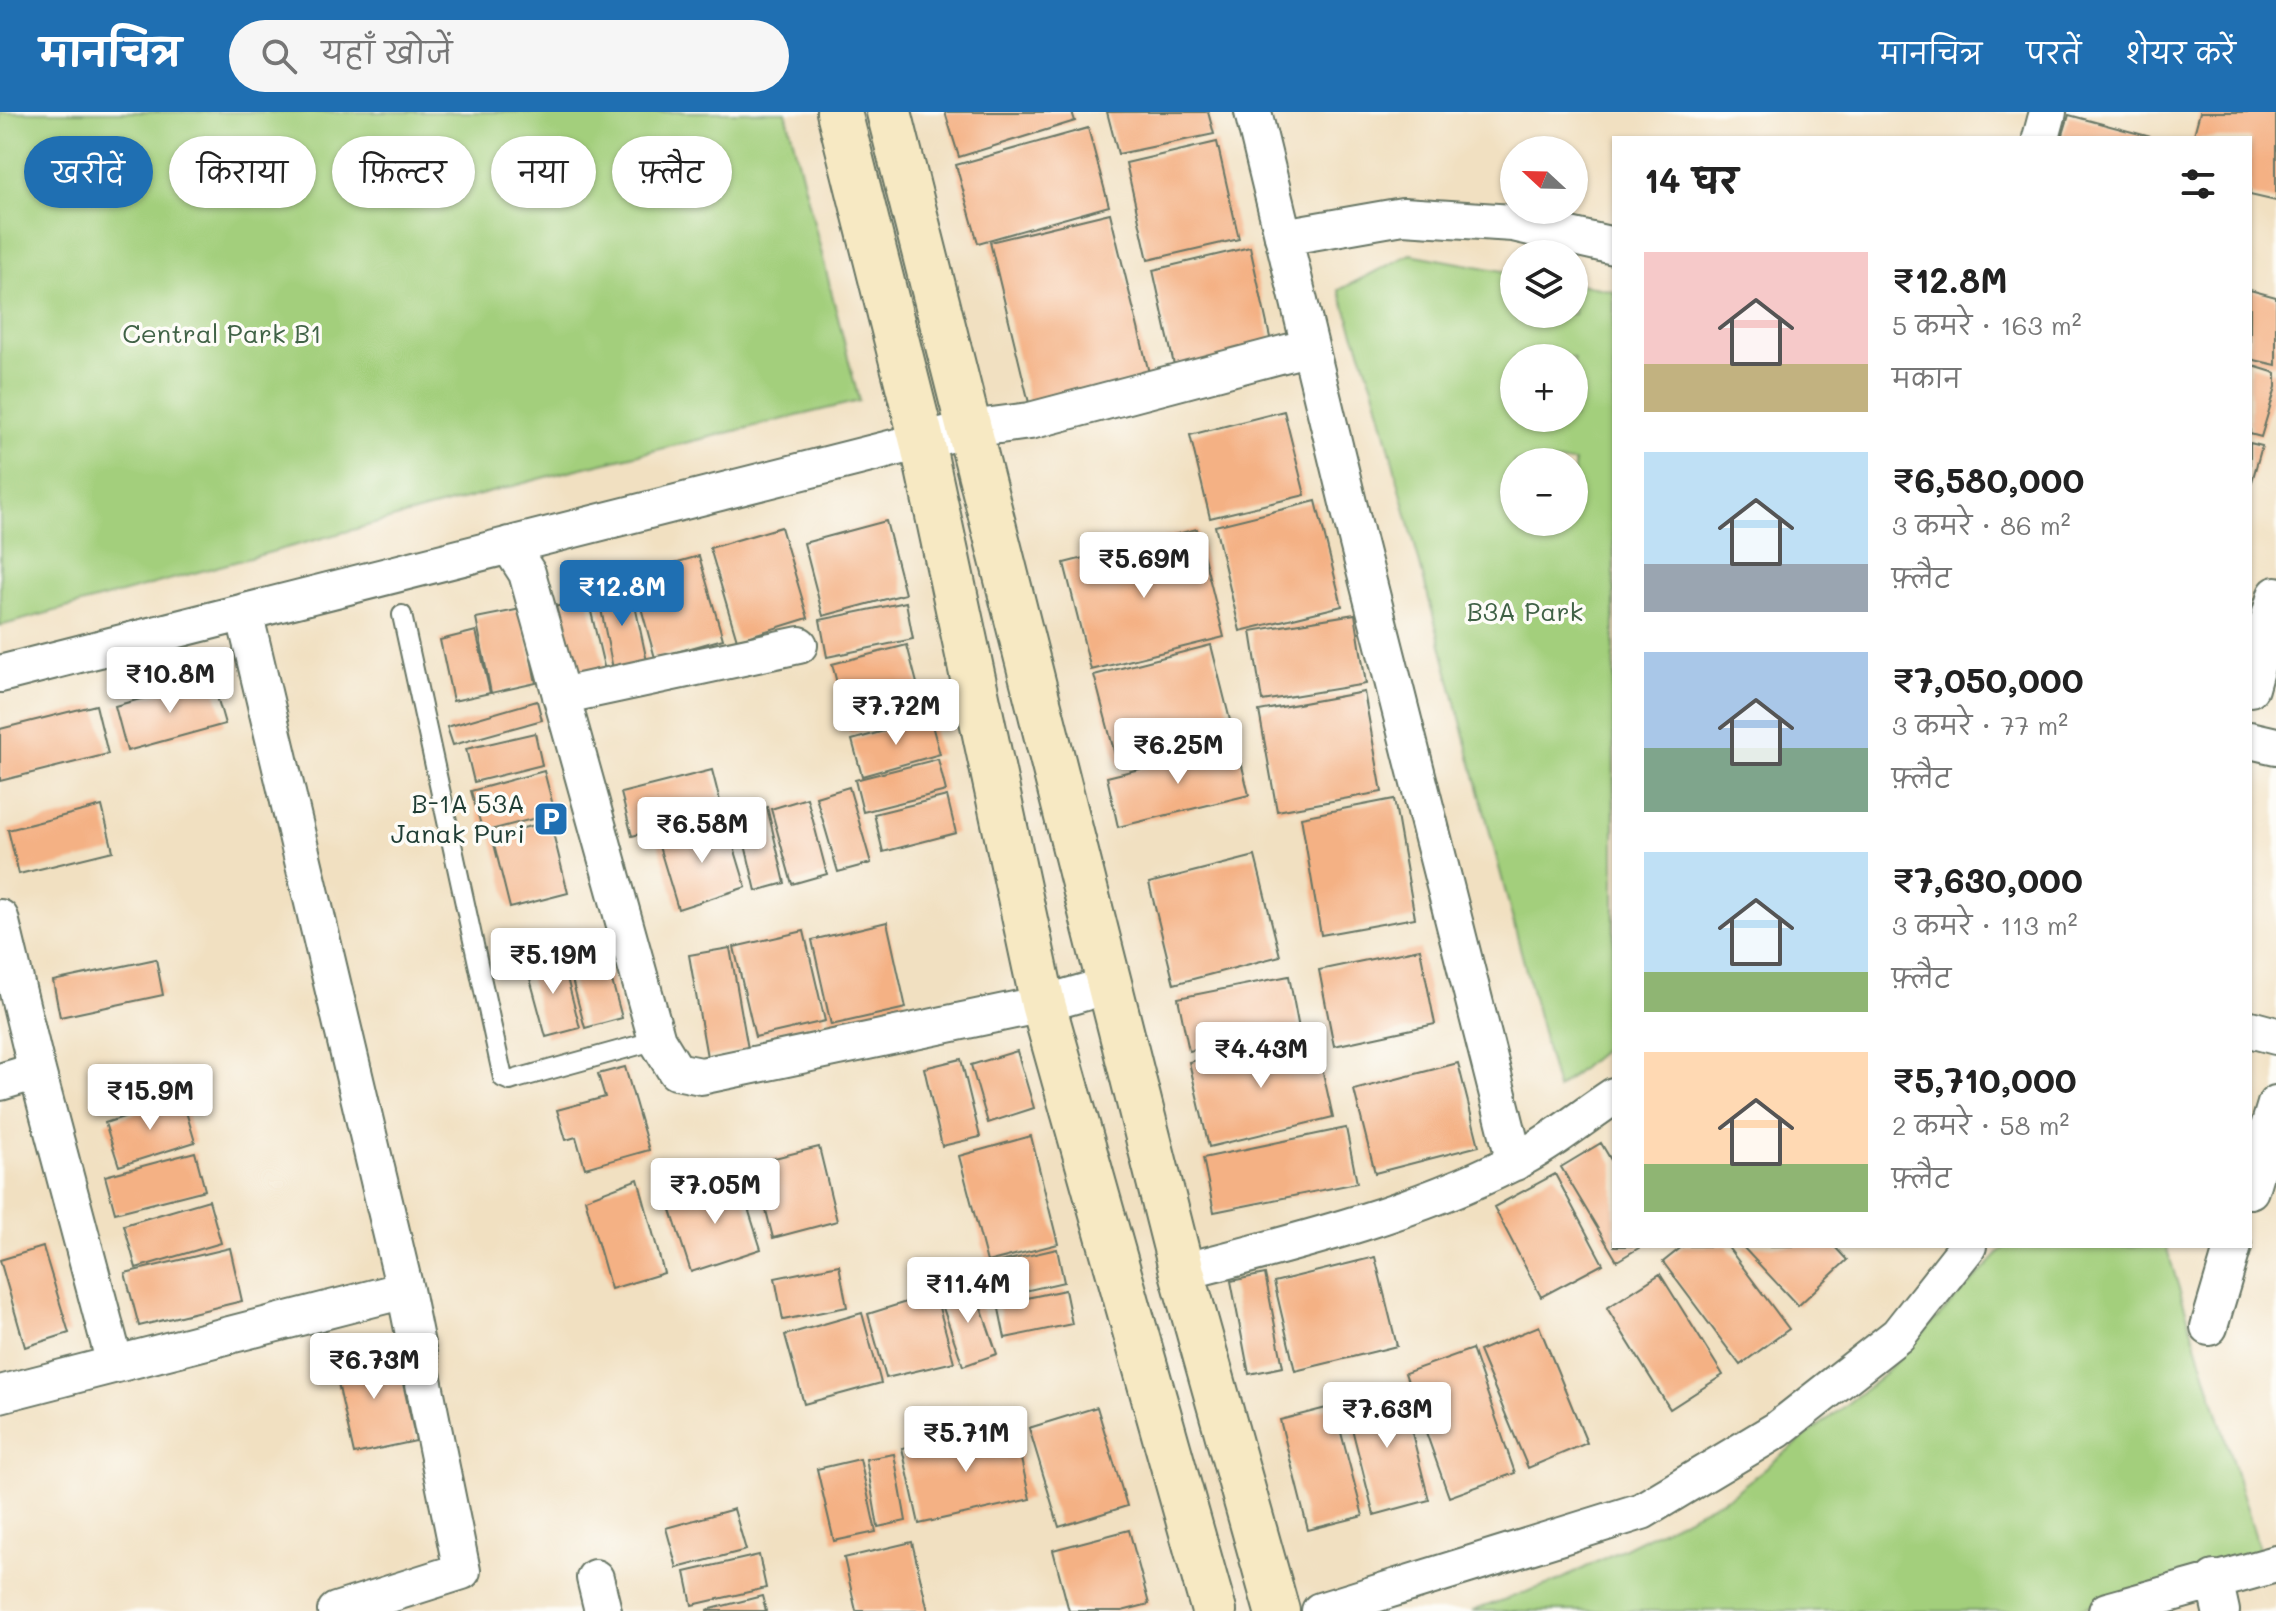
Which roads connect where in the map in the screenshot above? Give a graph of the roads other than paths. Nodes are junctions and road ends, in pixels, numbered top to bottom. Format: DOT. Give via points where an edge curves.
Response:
graph roads {
  1 [pos="839,112"];
  2 [pos="889,112"];
  3 [pos="1253,112"];
  4 [pos="2048,112"];
  5 [pos="2042,136"];
  6 [pos="1283,237"];
  7 [pos="1612,246"];
  8 [pos="1310,347"];
  9 [pos="969,429"];
  10 [pos="922,441"];
  11 [pos="518,559"];
  12 [pos="2276,595"];
  13 [pos="244,612"];
  14 [pos="402,615"];
  15 [pos="799,645"];
  16 [pos="0,674"];
  17 [pos="2252,681"];
  18 [pos="561,696"];
  19 [pos="2252,740"];
  20 [pos="2276,746"];
  21 [pos="0,918"];
  22 [pos="1110,985"];
  23 [pos="1043,1004"];
  24 [pos="2252,1030"];
  25 [pos="2276,1036"];
  26 [pos="657,1040"];
  27 [pos="37,1071"];
  28 [pos="0,1082"];
  29 [pos="1612,1097"];
  30 [pos="2276,1104"];
  31 [pos="1515,1162"];
  32 [pos="2252,1183"];
  33 [pos="1966,1248"];
  34 [pos="2232,1248"];
  35 [pos="1182,1272"];
  36 [pos="405,1290"];
  37 [pos="2209,1327"];
  38 [pos="115,1364"];
  39 [pos="0,1394"];
  40 [pos="2276,1564"];
  41 [pos="2217,1595"];
  42 [pos="336,1611"];
  43 [pos="1214,1611"];
  44 [pos="1277,1611"];
  45 [pos="1320,1611"];
  46 [pos="2107,1611"];
  1 -- 10 [label="street"];
  2 -- 9 [label="street"];
  3 -- 6 [label="street"];
  4 -- 5 [label="street"];
  6 -- 7 [label="street" via="1403,216 1513,223"];
  6 -- 8 [label="street"];
  8 -- 9 [label="street" via="1030,421"];
  8 -- 31 [label="street"];
  9 -- 10 [label="street"];
  9 -- 22 [label="street"];
  10 -- 11 [label="street"];
  10 -- 23 [label="street"];
  11 -- 13 [label="street"];
  11 -- 18 [label="street"];
  12 -- 17 [label="street"];
  13 -- 16 [label="street"];
  13 -- 36 [label="street"];
  14 -- 26 [label="lane" via="503,1078 516,1079"];
  15 -- 18 [label="street"];
  18 -- 26 [label="street"];
  19 -- 20 [label="street"];
  21 -- 27 [label="street"];
  22 -- 23 [label="street"];
  22 -- 35 [label="street"];
  23 -- 26 [label="street" via="701,1076 676,1071"];
  23 -- 43 [label="street"];
  24 -- 25 [label="street"];
  27 -- 28 [label="street"];
  27 -- 38 [label="street"];
  29 -- 31 [label="street"];
  30 -- 32 [label="street"];
  31 -- 35 [label="street" via="1420,1203"];
  33 -- 45 [label="street" via="1898,1335 1777,1430 1642,1511"];
  34 -- 37 [label="street"];
  35 -- 44 [label="street"];
  36 -- 38 [label="street"];
  36 -- 42 [label="street" via="462,1571"];
  38 -- 39 [label="street"];
  40 -- 41 [label="street"];
  41 -- 46 [label="street"];
}
